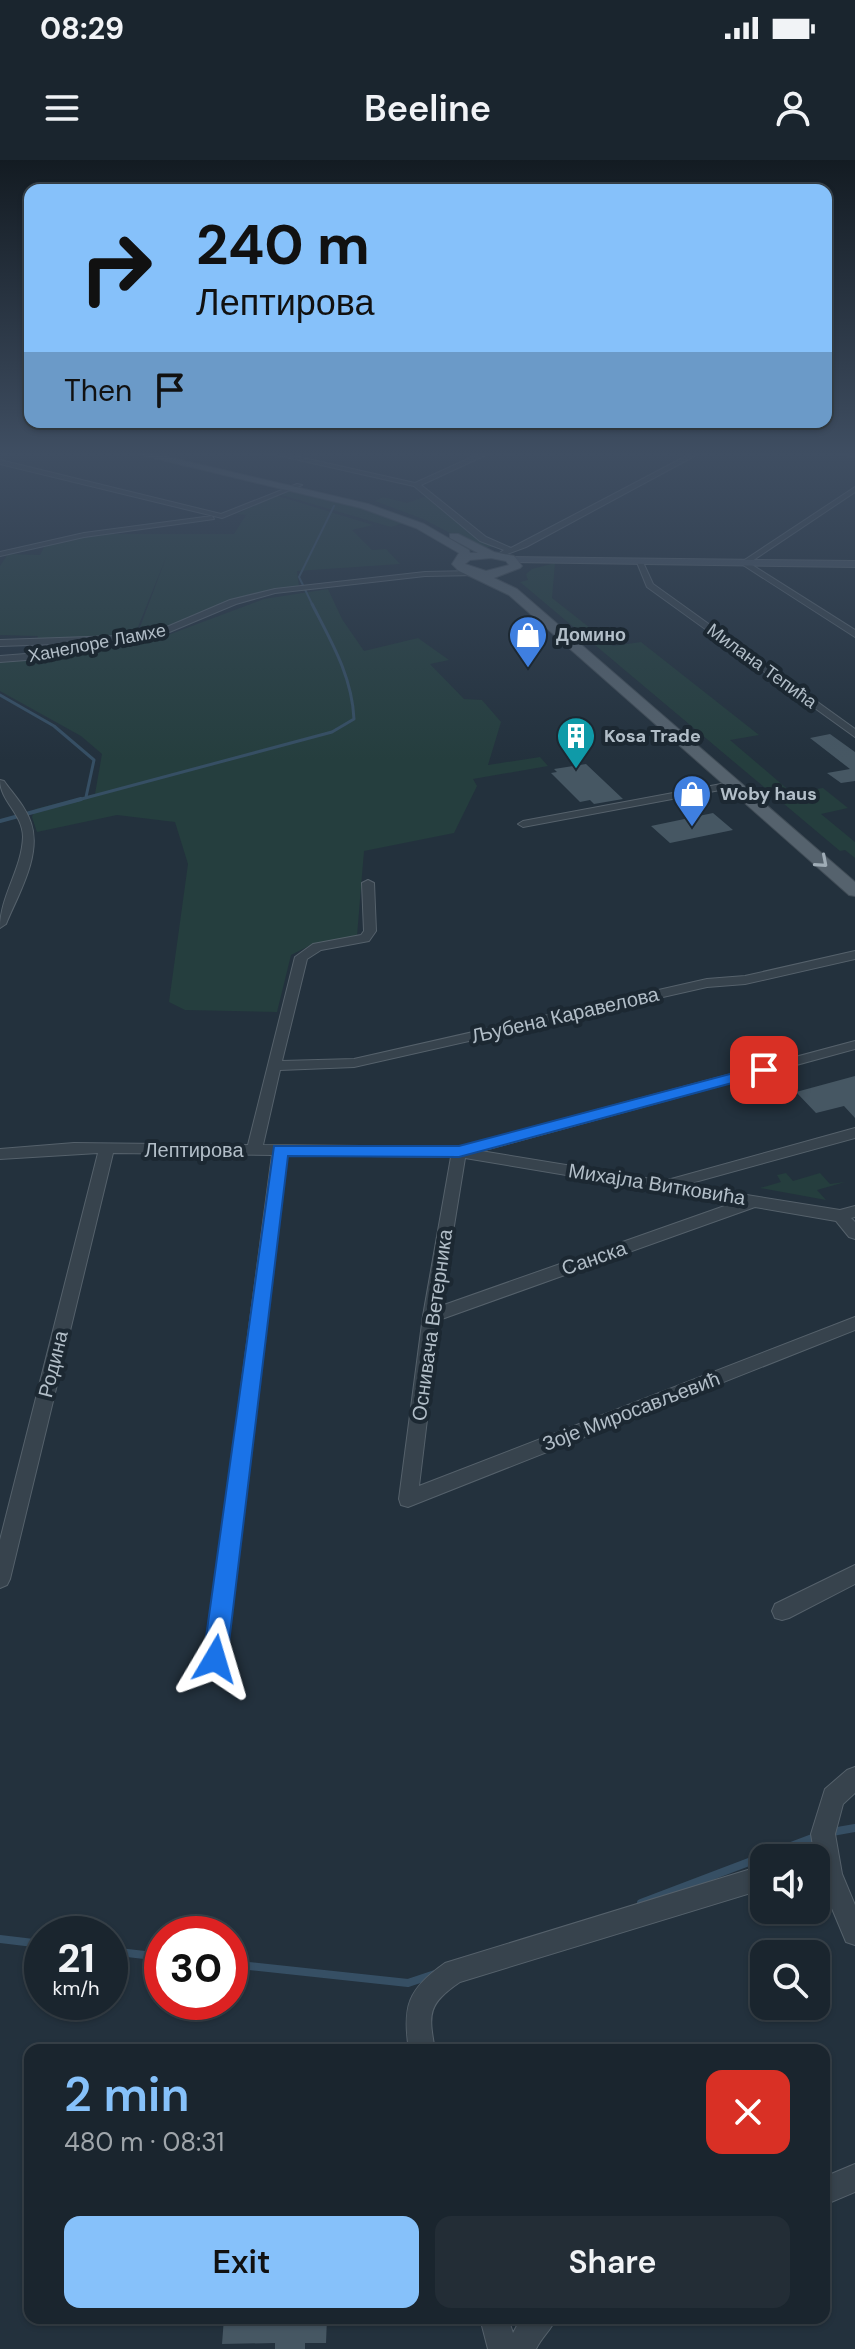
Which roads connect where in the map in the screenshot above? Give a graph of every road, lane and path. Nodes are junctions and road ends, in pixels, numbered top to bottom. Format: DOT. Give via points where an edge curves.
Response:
graph roads {
  1 [pos="459,555"];
  2 [pos="491,555"];
  3 [pos="494,555"];
  4 [pos="503,555"];
  5 [pos="516,555"];
  6 [pos="756,555"];
  7 [pos="461,557"];
  8 [pos="511,562"];
  9 [pos="639,562"];
  10 [pos="744,563"];
  11 [pos="855,564"];
  12 [pos="475,573"];
  13 [pos="425,574"];
  14 [pos="855,634"];
  15 [pos="83,642"];
  16 [pos="0,643"];
  17 [pos="0,659"];
  18 [pos="855,734"];
  19 [pos="0,783"];
  20 [pos="732,785"];
  21 [pos="0,806"];
  22 [pos="19,811"];
  23 [pos="523,824"];
  24 [pos="853,882"];
  25 [pos="368,883"];
  26 [pos="0,924"];
  27 [pos="855,955"];
  28 [pos="855,1045"];
  29 [pos="273,1066"];
  30 [pos="855,1133"];
  31 [pos="106,1150"];
  32 [pos="254,1150"];
  33 [pos="280,1150"];
  34 [pos="459,1152"];
  35 [pos="0,1154"];
  36 [pos="665,1185"];
  37 [pos="757,1201"];
  38 [pos="848,1214"];
  39 [pos="855,1233"];
  40 [pos="431,1316"];
  41 [pos="855,1323"];
  42 [pos="408,1499"];
  43 [pos="855,1574"];
  44 [pos="0,1579"];
  45 [pos="782,1611"];
  46 [pos="215,1659"];
  47 [pos="855,1778"];
  48 [pos="823,1844"];
  49 [pos="830,1875"];
  50 [pos="750,1881"];
  51 [pos="855,1933"];
  52 [pos="421,2044"];
  53 [pos="855,2178"];
  54 [pos="830,2188"];
  55 [pos="496,2324"];
  56 [pos="534,2324"];
  57 [pos="503,2349"];
  58 [pos="520,2349"];
  1 -- 7 [label="main road"];
  2 -- 7 [label="main road"];
  3 -- 8 [label="main road"];
  4 -- 8 [label="street"];
  5 -- 8 [label="street"];
  6 -- 10 [label="street"];
  7 -- 12 [label="main road" via="460,568"];
  7 -- 13 [label="street, Ханелоре Ламхе" via="445,570"];
  8 -- 9 [label="street"];
  8 -- 12 [label="main road"];
  8 -- 24 [label="main road" via="516,584"];
  9 -- 10 [label="street"];
  9 -- 18 [label="street, Милана Тепића" via="650,585"];
  10 -- 11 [label="street"];
  10 -- 14 [label="street"];
  12 -- 13 [label="street, Ханелоре Ламхе"];
  12 -- 20 [label="main road" via="513,592"];
  13 -- 15 [label="street, Ханелоре Ламхе" via="247,598 164,631"];
  15 -- 16 [label="street"];
  15 -- 17 [label="street, Ханелоре Ламхе" via="61,653"];
  19 -- 22 [label="street"];
  20 -- 23 [label="street"];
  20 -- 24 [label="main road, one-way"];
  21 -- 22 [label="street"];
  22 -- 26 [label="street" via="29,833 28,847"];
  25 -- 29 [label="street" via="370,931 365,938 317,947 301,957"];
  27 -- 29 [label="street, Љубена Каравелова" via="354,1063"];
  28 -- 34 [label="street, Лептирова"];
  29 -- 32 [label="street"];
  30 -- 36 [label="street"];
  31 -- 32 [label="street, Лептирова"];
  31 -- 35 [label="street, Лептирова"];
  31 -- 44 [label="street, Родина"];
  32 -- 33 [label="street, Лептирова"];
  33 -- 34 [label="street, Лептирова"];
  33 -- 46 [label="street"];
  34 -- 36 [label="street, Михајла Витковића"];
  34 -- 40 [label="street, Оснивача Ветерника"];
  36 -- 37 [label="street, Михајла Витковића"];
  37 -- 38 [label="street, Михајла Витковића"];
  37 -- 40 [label="street, Санска"];
  38 -- 39 [label="street"];
  40 -- 42 [label="street, Оснивача Ветерника"];
  41 -- 42 [label="street, Зоје Миросављевић"];
  43 -- 45 [label="street"];
  47 -- 48 [label="street" via="833,1797"];
  49 -- 51 [label="street"];
  50 -- 52 [label="street" via="454,1972 426,1990 416,2018"];
  53 -- 54 [label="street"];
  55 -- 57 [label="street"];
  56 -- 58 [label="street"];
}
